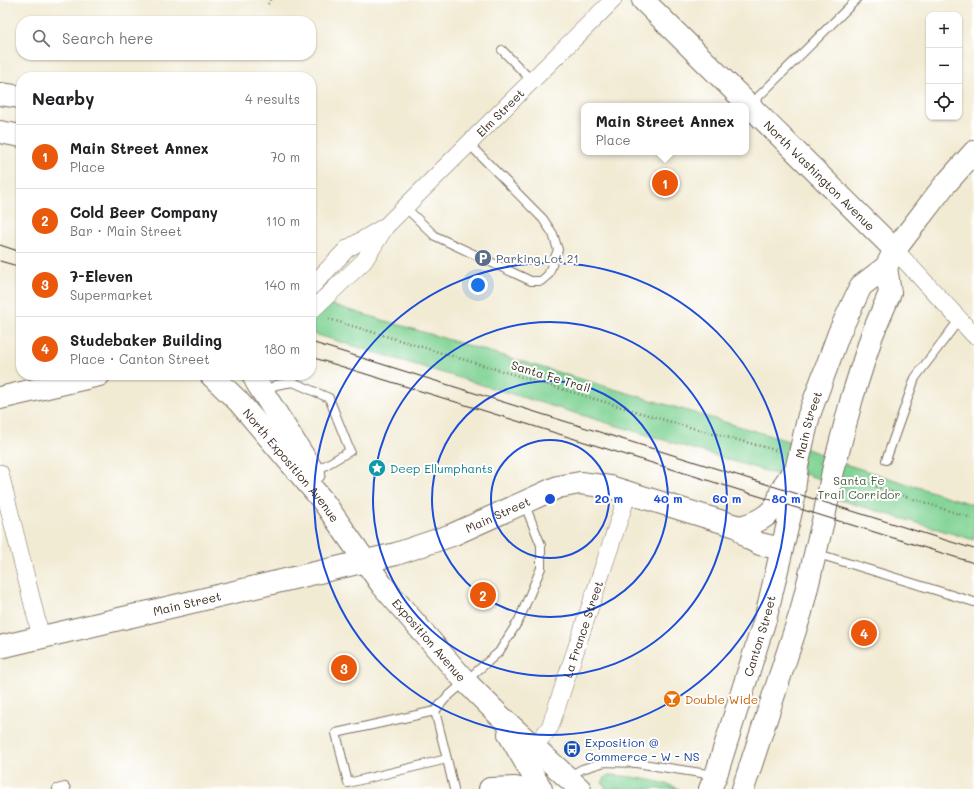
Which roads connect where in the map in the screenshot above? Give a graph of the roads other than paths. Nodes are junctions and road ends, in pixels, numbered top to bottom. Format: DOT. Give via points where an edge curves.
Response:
graph roads {
  1 [pos="613,0"];
  2 [pos="643,0"];
  3 [pos="856,0"];
  4 [pos="502,50"];
  5 [pos="532,80"];
  6 [pos="0,94"];
  7 [pos="16,96"];
  8 [pos="745,103"];
  9 [pos="749,105"];
  10 [pos="749,107"];
  11 [pos="0,132"];
  12 [pos="16,135"];
  13 [pos="468,143"];
  14 [pos="974,152"];
  15 [pos="405,207"];
  16 [pos="386,226"];
  17 [pos="890,258"];
  18 [pos="316,282"];
  19 [pos="316,306"];
  20 [pos="959,320"];
  21 [pos="974,335"];
  22 [pos="216,380"];
  23 [pos="51,381"];
  24 [pos="258,384"];
  25 [pos="0,398"];
  26 [pos="886,460"];
  27 [pos="797,466"];
  28 [pos="0,473"];
  29 [pos="314,473"];
  30 [pos="628,493"];
  31 [pos="323,501"];
  32 [pos="523,502"];
  33 [pos="739,527"];
  34 [pos="782,549"];
  35 [pos="815,553"];
  36 [pos="364,561"];
  37 [pos="974,602"];
  38 [pos="41,637"];
  39 [pos="0,647"];
  40 [pos="466,682"];
  41 [pos="435,711"];
  42 [pos="528,751"];
  43 [pos="447,759"];
  44 [pos="574,783"];
  45 [pos="710,784"];
  46 [pos="57,789"];
  47 [pos="66,789"];
  48 [pos="454,789"];
  49 [pos="490,789"];
  50 [pos="520,789"];
  51 [pos="541,789"];
  52 [pos="743,789"];
  1 -- 5 [label="street, Elm Street"];
  2 -- 8 [label="main road, North Washington Avenue"];
  3 -- 9 [label="lane"];
  4 -- 5 [label="lane"];
  5 -- 13 [label="street, Elm Street"];
  6 -- 7 [label="main road"];
  10 -- 17 [label="main road, North Washington Avenue"];
  11 -- 12 [label="main road"];
  13 -- 15 [label="street, Elm Street"];
  13 -- 15 [label="lane" via="543,219 553,234 558,250 548,275 541,280 531,280 435,236"];
  14 -- 17 [label="main road, Main Street" via="943,187"];
  15 -- 16 [label="street, Elm Street"];
  16 -- 18 [label="street, Elm Street" via="347,249"];
  16 -- 19 [label="street, Elm Street" via="364,261"];
  17 -- 20 [label="street"];
  17 -- 27 [label="main road, Main Street" via="861,286 839,333 809,415"];
  17 -- 35 [label="main road" via="890,293 872,335 852,398"];
  20 -- 21 [label="street"];
  20 -- 26 [label="lane" via="915,378"];
  22 -- 31 [label="main road, North Exposition Avenue" via="238,401"];
  23 -- 25 [label="main road"];
  24 -- 29 [label="main road"];
  24 -- 29 [label="lane" via="276,385 293,382 329,398 350,451"];
  27 -- 33 [label="main road" via="771,512"];
  27 -- 34 [label="main road, Main Street" via="792,507"];
  28 -- 38 [label="street"];
  29 -- 31 [label="main road"];
  30 -- 32 [label="main road, Main Street" via="610,487 580,484 558,487"];
  30 -- 33 [label="main road, Main Street"];
  30 -- 42 [label="street, La France Street" via="550,727"];
  31 -- 36 [label="main road, North Exposition Avenue"];
  32 -- 36 [label="main road, Main Street" via="452,535 396,554"];
  32 -- 40 [label="lane" via="541,545 541,568 518,620 500,652"];
  33 -- 34 [label="main road, Main Street" via="750,539"];
  34 -- 45 [label="main road, Canton Street" via="766,616"];
  35 -- 37 [label="lane"];
  35 -- 52 [label="main road" via="801,612"];
  36 -- 38 [label="main road, Main Street"];
  36 -- 40 [label="main road, Exposition Avenue"];
  38 -- 39 [label="main road, Main Street"];
  40 -- 41 [label="lane"];
  40 -- 42 [label="main road, Exposition Avenue" via="499,715"];
  41 -- 43 [label="lane"];
  41 -- 43 [label="lane" via="336,733 348,783"];
  42 -- 44 [label="main road, Exposition Avenue"];
  42 -- 51 [label="main road, Exposition Avenue"];
  43 -- 48 [label="lane"];
  44 -- 45 [label="lane" via="582,769 605,762 636,763"];
  46 -- 47 [label="lane"];
  49 -- 50 [label="main road"];
}
